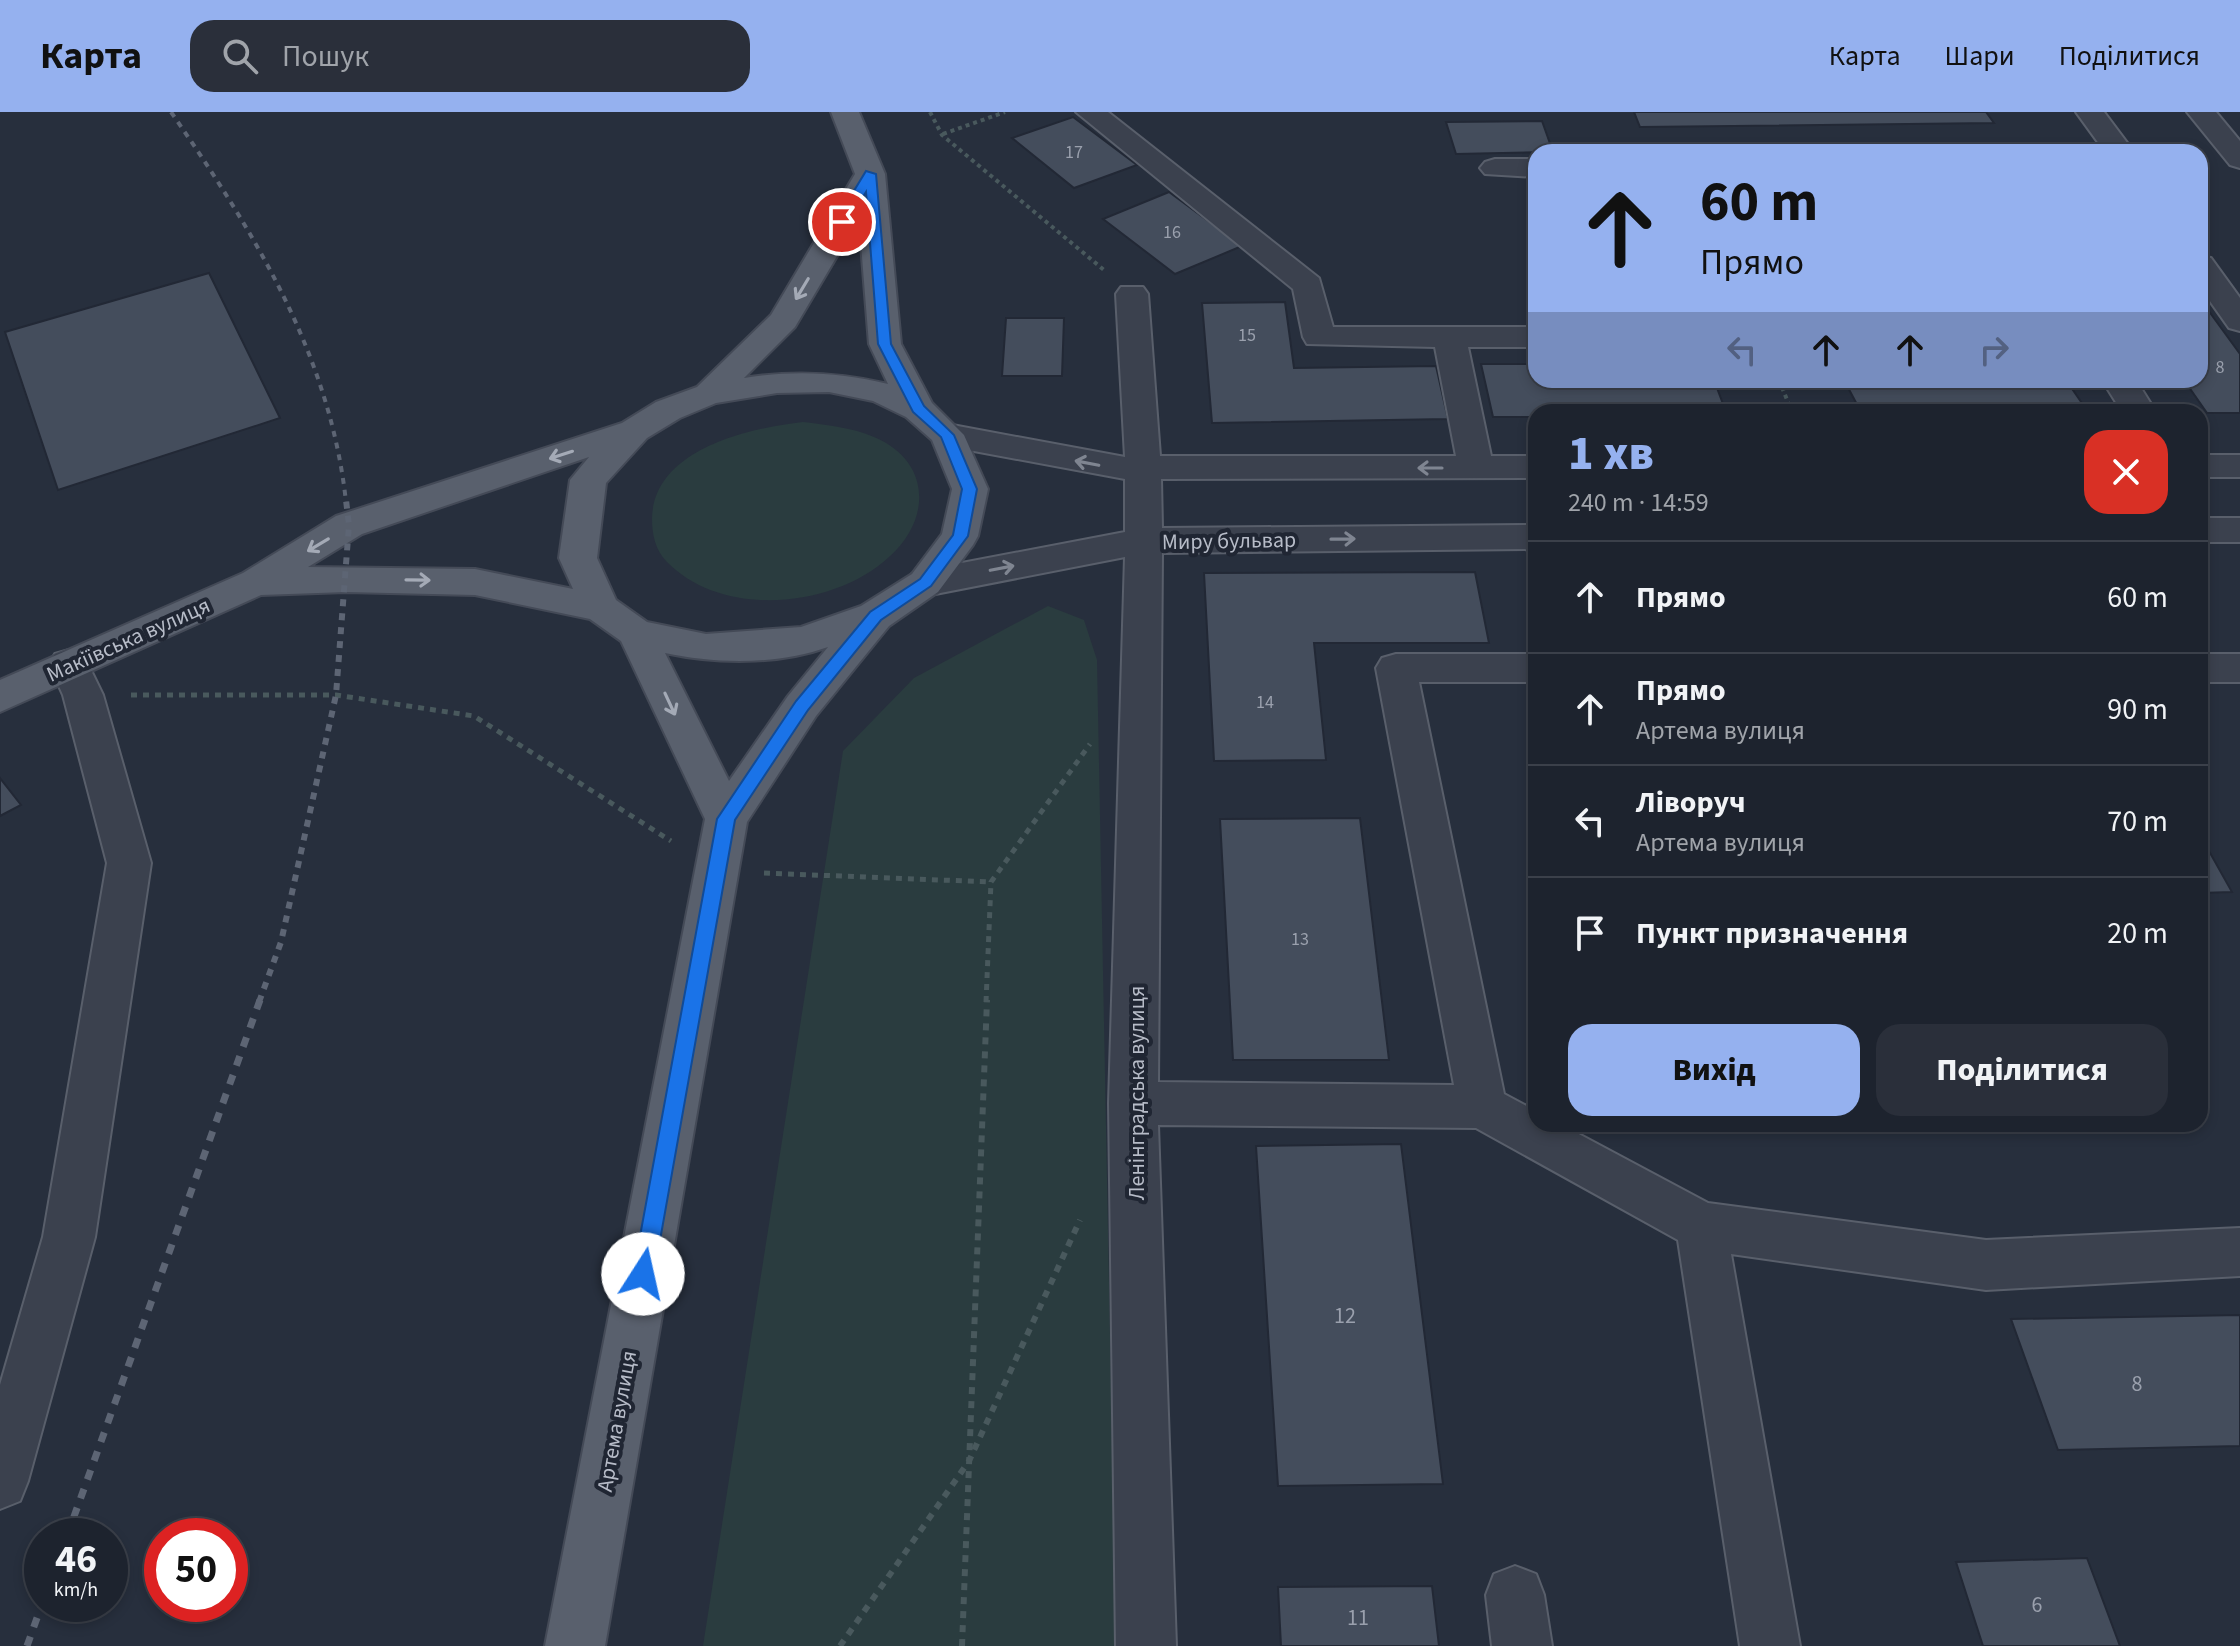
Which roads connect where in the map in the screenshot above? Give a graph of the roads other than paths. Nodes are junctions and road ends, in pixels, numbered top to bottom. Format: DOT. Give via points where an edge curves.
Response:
graph roads {
  1 [pos="845,112"];
  2 [pos="1090,112"];
  3 [pos="2090,112"];
  4 [pos="2201,112"];
  5 [pos="2114,144"];
  6 [pos="2240,159"];
  7 [pos="1495,168"];
  8 [pos="1528,168"];
  9 [pos="870,174"];
  10 [pos="2208,276"];
  11 [pos="1132,294"];
  12 [pos="2240,321"];
  13 [pos="1449,337"];
  14 [pos="1528,337"];
  15 [pos="709,394"];
  16 [pos="918,409"];
  17 [pos="635,430"];
  18 [pos="947,435"];
  19 [pos="2208,466"];
  20 [pos="2240,466"];
  21 [pos="1528,467"];
  22 [pos="1143,468"];
  23 [pos="1476,468"];
  24 [pos="2208,530"];
  25 [pos="2240,530"];
  26 [pos="1528,537"];
  27 [pos="1143,541"];
  28 [pos="256,582"];
  29 [pos="925,583"];
  30 [pos="601,608"];
  31 [pos="875,616"];
  32 [pos="636,633"];
  33 [pos="1528,668"];
  34 [pos="2208,668"];
  35 [pos="2240,668"];
  36 [pos="76,680"];
  37 [pos="0,697"];
  38 [pos="726,819"];
  39 [pos="1133,1103"];
  40 [pos="1482,1107"];
  41 [pos="1528,1132"];
  42 [pos="1528,1132"];
  43 [pos="1701,1226"];
  44 [pos="2240,1252"];
  45 [pos="0,1481"];
  46 [pos="575,1646"];
  47 [pos="1146,1646"];
  48 [pos="1770,1646"];
  1 -- 9 [label="main road"];
  2 -- 13 [label="street" via="1308,285 1319,337"];
  3 -- 5 [label="street"];
  4 -- 6 [label="street"];
  7 -- 8 [label="street"];
  9 -- 15 [label="main road, one-way" via="784,320"];
  9 -- 16 [label="main road" via="885,344"];
  10 -- 12 [label="street"];
  11 -- 22 [label="street, Ленінградська вулиця"];
  13 -- 14 [label="street"];
  13 -- 23 [label="street"];
  15 -- 16 [label="main road" via="777,383 829,382 883,393"];
  15 -- 17 [label="main road"];
  16 -- 18 [label="main road"];
  17 -- 28 [label="main road, one-way" via="349,525"];
  17 -- 30 [label="main road" via="588,480 578,558"];
  22 -- 18 [label="street, one-way" via="1113,468"];
  18 -- 29 [label="main road" via="970,489 960,536"];
  19 -- 20 [label="street"];
  21 -- 23 [label="street"];
  23 -- 22 [label="street, one-way"];
  22 -- 27 [label="street, Ленінградська вулиця"];
  24 -- 25 [label="street"];
  27 -- 26 [label="street, Миру бульвар, one-way"];
  29 -- 27 [label="street, Миру бульвар, one-way"];
  27 -- 39 [label="street, Ленінградська вулиця"];
  28 -- 30 [label="main road, one-way" via="475,582"];
  28 -- 36 [label="main road, Макіївська вулиця"];
  29 -- 31 [label="main road"];
  30 -- 32 [label="main road"];
  31 -- 32 [label="main road" via="804,641 706,648"];
  31 -- 38 [label="main road" via="802,706"];
  32 -- 38 [label="main road, one-way"];
  33 -- 40 [label="street" via="1396,668"];
  34 -- 35 [label="street"];
  36 -- 37 [label="main road, Макіївська вулиця"];
  36 -- 45 [label="street" via="129,863 69,1237"];
  38 -- 46 [label="main road, Артема вулиця"];
  39 -- 40 [label="street"];
  39 -- 47 [label="street, Ленінградська вулиця"];
  40 -- 41 [label="street"];
  42 -- 43 [label="street"];
  43 -- 44 [label="street" via="1986,1265"];
  43 -- 48 [label="street"];
}
